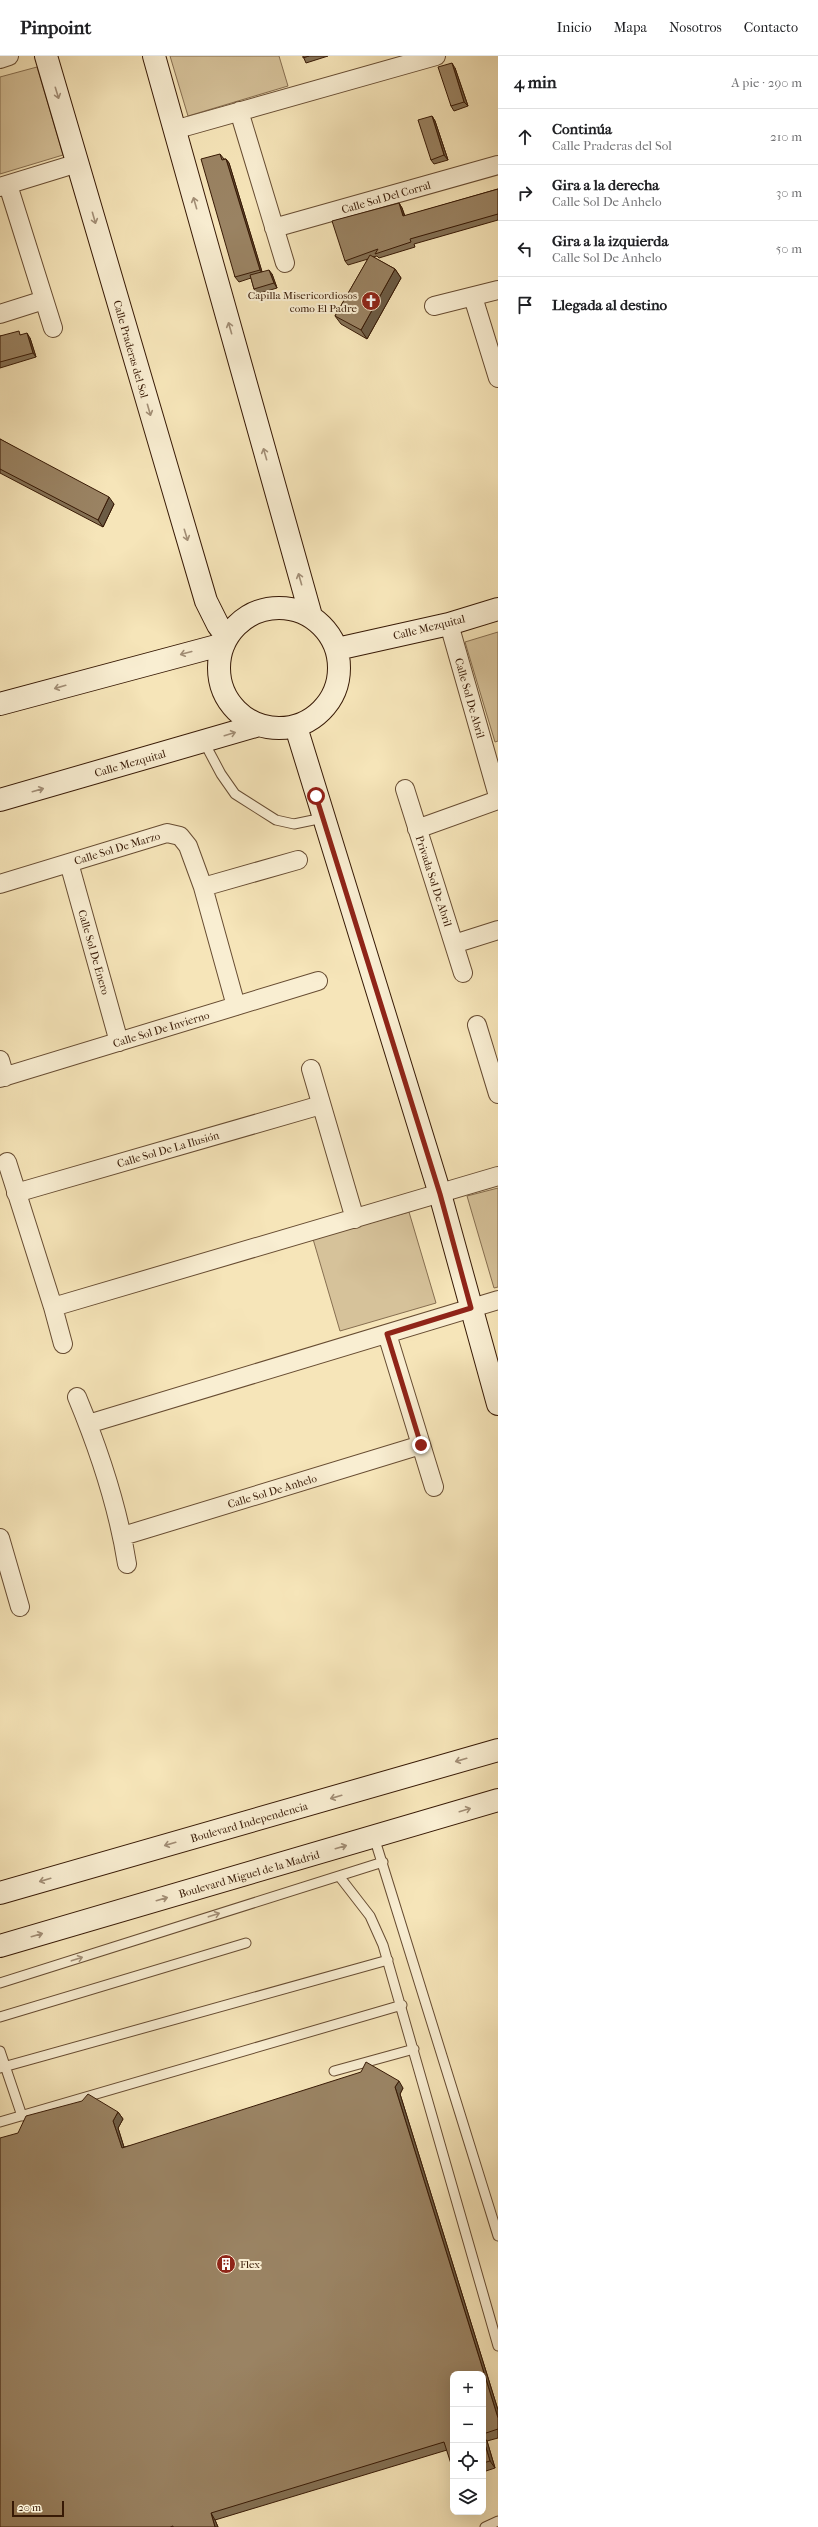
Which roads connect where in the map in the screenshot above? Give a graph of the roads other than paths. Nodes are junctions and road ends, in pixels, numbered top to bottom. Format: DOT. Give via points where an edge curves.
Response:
graph roads {
  1 [pos="9,56"];
  2 [pos="46,56"];
  3 [pos="154,56"];
  4 [pos="436,56"];
  5 [pos="0,59"];
  6 [pos="239,111"];
  7 [pos="174,130"];
  8 [pos="78,163"];
  9 [pos="498,165"];
  10 [pos="4,186"];
  11 [pos="274,228"];
  12 [pos="284,263"];
  13 [pos="498,290"];
  14 [pos="473,297"];
  15 [pos="44,300"];
  16 [pos="434,306"];
  17 [pos="0,314"];
  18 [pos="53,328"];
  19 [pos="498,378"];
  20 [pos="498,609"];
  21 [pos="311,616"];
  22 [pos="448,624"];
  23 [pos="225,640"];
  24 [pos="337,649"];
  25 [pos="0,704"];
  26 [pos="259,725"];
  27 [pos="296,727"];
  28 [pos="204,742"];
  29 [pos="405,789"];
  30 [pos="498,796"];
  31 [pos="0,800"];
  32 [pos="498,800"];
  33 [pos="323,818"];
  34 [pos="417,829"];
  35 [pos="298,860"];
  36 [pos="69,863"];
  37 [pos="0,884"];
  38 [pos="203,887"];
  39 [pos="498,930"];
  40 [pos="454,944"];
  41 [pos="463,973"];
  42 [pos="318,981"];
  43 [pos="236,1006"];
  44 [pos="477,1025"];
  45 [pos="119,1042"];
  46 [pos="492,1054"];
  47 [pos="310,1069"];
  48 [pos="2,1072"];
  49 [pos="498,1094"];
  50 [pos="321,1104"];
  51 [pos="6,1162"];
  52 [pos="498,1176"];
  53 [pos="16,1193"];
  54 [pos="440,1194"];
  55 [pos="355,1219"];
  56 [pos="498,1300"];
  57 [pos="54,1307"];
  58 [pos="471,1308"];
  59 [pos="387,1334"];
  60 [pos="62,1344"];
  61 [pos="77,1397"];
  62 [pos="498,1404"];
  63 [pos="88,1424"];
  64 [pos="421,1445"];
  65 [pos="434,1487"];
  66 [pos="123,1536"];
  67 [pos="0,1538"];
  68 [pos="128,1564"];
  69 [pos="5,1574"];
  70 [pos="20,1607"];
  71 [pos="498,1750"];
  72 [pos="498,1800"];
  73 [pos="374,1837"];
  74 [pos="383,1862"];
  75 [pos="339,1876"];
  76 [pos="0,1893"];
  77 [pos="246,1943"];
  78 [pos="0,1946"];
  79 [pos="388,1960"];
  80 [pos="0,1983"];
  81 [pos="402,2005"];
  82 [pos="0,2017"];
  83 [pos="414,2049"];
  84 [pos="0,2051"];
  85 [pos="2,2067"];
  86 [pos="334,2071"];
  87 [pos="22,2116"];
  88 [pos="0,2122"];
  89 [pos="498,2236"];
  90 [pos="498,2346"];
  91 [pos="498,2521"];
  92 [pos="485,2527"];
  1 -- 5 [label="street"];
  2 -- 8 [label="street, Calle Praderas del Sol, one-way"];
  3 -- 7 [label="street"];
  4 -- 6 [label="street"];
  6 -- 7 [label="street"];
  6 -- 11 [label="street"];
  21 -- 7 [label="street, one-way"];
  8 -- 10 [label="street"];
  8 -- 23 [label="street, Calle Praderas del Sol, one-way" via="206,601"];
  9 -- 11 [label="street, Calle Sol Del Corral"];
  10 -- 15 [label="street"];
  11 -- 12 [label="street"];
  13 -- 14 [label="street"];
  14 -- 16 [label="street"];
  14 -- 19 [label="street"];
  15 -- 17 [label="street"];
  15 -- 18 [label="street"];
  20 -- 22 [label="street, Calle Mezquital"];
  21 -- 23 [label="street" via="293,609 274,608 256,612 239,622"];
  21 -- 24 [label="street" via="326,630"];
  22 -- 24 [label="street, Calle Mezquital"];
  22 -- 30 [label="street, Calle Sol De Abril"];
  23 -- 25 [label="street, one-way"];
  23 -- 26 [label="street" via="218,663 220,682 228,701 241,716"];
  24 -- 27 [label="street" via="340,668 337,687 314,718"];
  26 -- 27 [label="street" via="277,729"];
  28 -- 26 [label="street, Calle Mezquital, one-way"];
  27 -- 33 [label="street"];
  31 -- 28 [label="street, Calle Mezquital, one-way"];
  28 -- 33 [label="lane" via="235,794 276,820 294,824"];
  29 -- 34 [label="street, Privada Sol De Abril"];
  32 -- 34 [label="street"];
  33 -- 54 [label="street"];
  34 -- 40 [label="street, Privada Sol De Abril"];
  35 -- 38 [label="street"];
  36 -- 37 [label="street, Calle Sol De Marzo"];
  36 -- 38 [label="street, Calle Sol De Marzo" via="167,833 175,833 188,846"];
  36 -- 45 [label="street, Calle Sol De Enero"];
  38 -- 43 [label="street, Calle Sol De Marzo"];
  39 -- 40 [label="street"];
  40 -- 41 [label="street, Privada Sol De Abril"];
  42 -- 43 [label="street, Calle Sol De Invierno"];
  43 -- 45 [label="street, Calle Sol De Invierno"];
  44 -- 46 [label="street"];
  45 -- 48 [label="street, Calle Sol De Invierno"];
  46 -- 49 [label="street"];
  47 -- 50 [label="street"];
  50 -- 53 [label="street, Calle Sol De La Ilusión"];
  50 -- 55 [label="street"];
  51 -- 53 [label="street"];
  52 -- 54 [label="street"];
  53 -- 57 [label="street"];
  54 -- 55 [label="street"];
  54 -- 58 [label="street"];
  55 -- 57 [label="street"];
  56 -- 58 [label="street"];
  57 -- 60 [label="street"];
  58 -- 59 [label="street"];
  58 -- 62 [label="street"];
  59 -- 63 [label="street"];
  59 -- 64 [label="street"];
  61 -- 63 [label="street"];
  63 -- 66 [label="street"];
  64 -- 65 [label="street"];
  64 -- 66 [label="street, Calle Sol De Anhelo"];
  66 -- 68 [label="street"];
  67 -- 69 [label="street"];
  69 -- 70 [label="street"];
  71 -- 76 [label="street, Boulevard Independencia, one-way"];
  73 -- 72 [label="street, Boulevard Miguel de la Madrid, one-way"];
  73 -- 74 [label="lane"];
  78 -- 73 [label="street, Boulevard Miguel de la Madrid, one-way"];
  74 -- 75 [label="lane"];
  74 -- 89 [label="lane"];
  75 -- 79 [label="lane" via="370,1916"];
  80 -- 75 [label="lane, one-way"];
  77 -- 82 [label="lane"];
  79 -- 81 [label="lane"];
  79 -- 85 [label="lane"];
  81 -- 83 [label="lane"];
  81 -- 87 [label="lane"];
  83 -- 86 [label="lane"];
  83 -- 90 [label="lane"];
  84 -- 85 [label="lane"];
  85 -- 87 [label="lane"];
  87 -- 88 [label="lane"];
  91 -- 92 [label="lane"];
}
